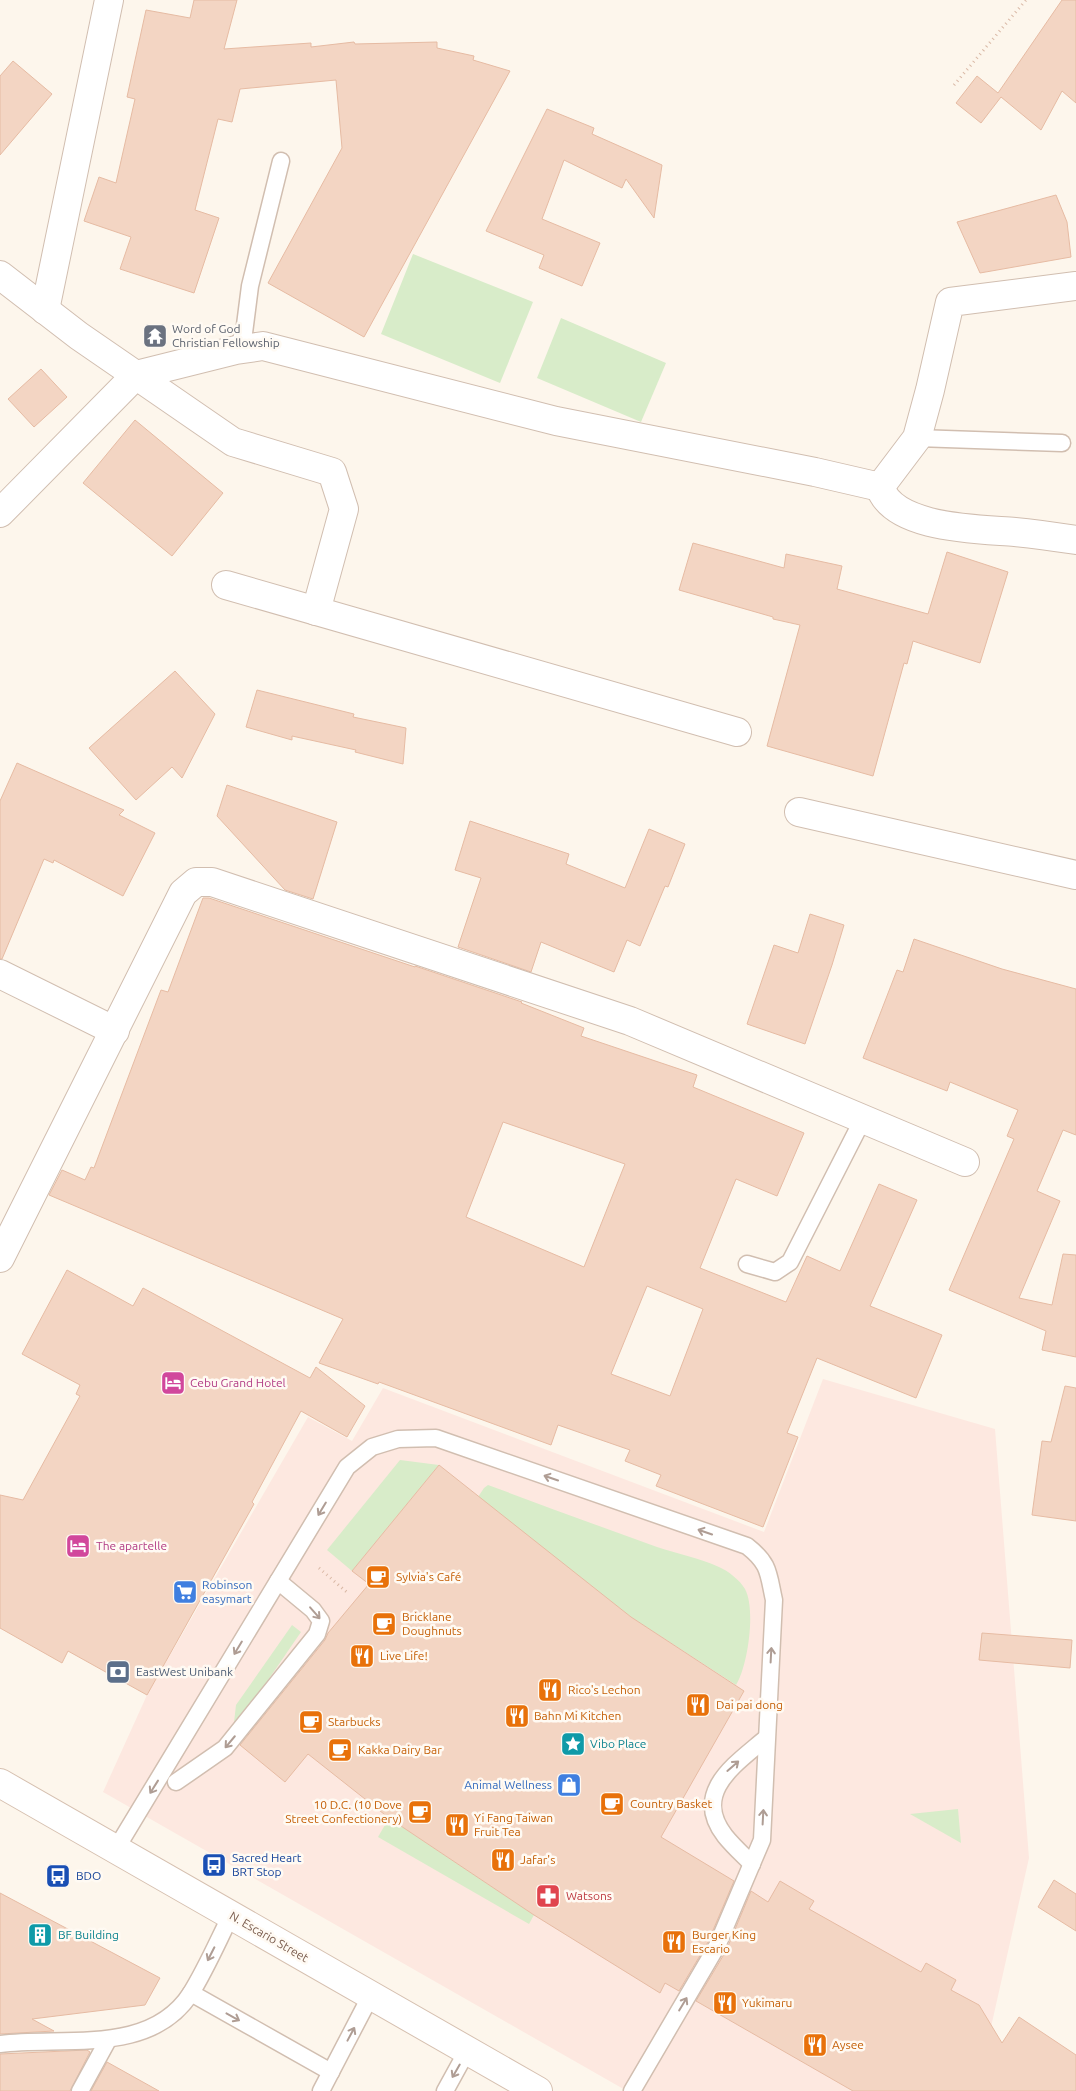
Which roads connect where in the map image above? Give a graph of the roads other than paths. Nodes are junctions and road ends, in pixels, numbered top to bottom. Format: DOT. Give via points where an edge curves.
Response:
graph roads {
  1 [pos="109,0"];
  2 [pos="280,161"];
  3 [pos="0,275"];
  4 [pos="1076,286"];
  5 [pos="46,310"];
  6 [pos="236,350"];
  7 [pos="136,375"];
  8 [pos="917,438"];
  9 [pos="1062,444"];
  10 [pos="880,487"];
  11 [pos="0,513"];
  12 [pos="1076,540"];
  13 [pos="226,585"];
  14 [pos="316,611"];
  15 [pos="737,732"];
  16 [pos="799,812"];
  17 [pos="1076,875"];
  18 [pos="0,974"];
  19 [pos="115,1031"];
  20 [pos="863,1120"];
  21 [pos="964,1162"];
  22 [pos="0,1258"];
  23 [pos="747,1264"];
  24 [pos="278,1581"];
  25 [pos="766,1738"];
  26 [pos="176,1782"];
  27 [pos="0,1783"];
  28 [pos="116,1849"];
  29 [pos="752,1864"];
  30 [pos="231,1915"];
  31 [pos="191,1994"];
  32 [pos="371,1995"];
  33 [pos="108,2040"];
  34 [pos="0,2044"];
  35 [pos="468,2051"];
  36 [pos="331,2072"];
  37 [pos="80,2091"];
  38 [pos="322,2091"];
  39 [pos="445,2091"];
  40 [pos="538,2091"];
  41 [pos="632,2091"];
  1 -- 5 [label="street"];
  2 -- 6 [label="lane" via="250,286 244,333"];
  3 -- 5 [label="street"];
  4 -- 8 [label="street" via="950,302"];
  5 -- 7 [label="street"];
  6 -- 7 [label="street"];
  6 -- 10 [label="street" via="263,346 556,421"];
  7 -- 11 [label="street"];
  7 -- 14 [label="street" via="233,442 332,472 344,509"];
  8 -- 9 [label="lane"];
  8 -- 10 [label="street"];
  10 -- 12 [label="street" via="883,497 894,507 932,522 965,529"];
  13 -- 14 [label="street"];
  14 -- 15 [label="street"];
  16 -- 17 [label="street"];
  18 -- 19 [label="street"];
  19 -- 20 [label="street" via="183,893 196,882 212,882 630,1020"];
  19 -- 22 [label="street"];
  20 -- 21 [label="street"];
  20 -- 23 [label="lane" via="790,1262 775,1272"];
  25 -- 24 [label="lane, one-way" via="774,1600 768,1568 761,1557 747,1546 436,1438 398,1439 372,1447 347,1467"];
  24 -- 26 [label="lane, one-way" via="321,1621 317,1634 225,1748"];
  24 -- 28 [label="lane, one-way"];
  29 -- 25 [label="lane, one-way" via="762,1840"];
  29 -- 25 [label="lane, one-way" via="725,1836 714,1818 712,1797 724,1775"];
  27 -- 28 [label="street, N. Escario Street"];
  28 -- 30 [label="street, N. Escario Street"];
  41 -- 29 [label="lane, one-way" via="717,1946"];
  30 -- 31 [label="lane, one-way"];
  30 -- 32 [label="street, N. Escario Street"];
  31 -- 33 [label="lane" via="177,2010 148,2029"];
  31 -- 36 [label="lane, one-way"];
  32 -- 35 [label="street, N. Escario Street"];
  36 -- 32 [label="lane, one-way"];
  33 -- 34 [label="lane"];
  33 -- 37 [label="lane"];
  35 -- 39 [label="lane, one-way"];
  35 -- 40 [label="street, N. Escario Street"];
  36 -- 38 [label="lane"];
}
